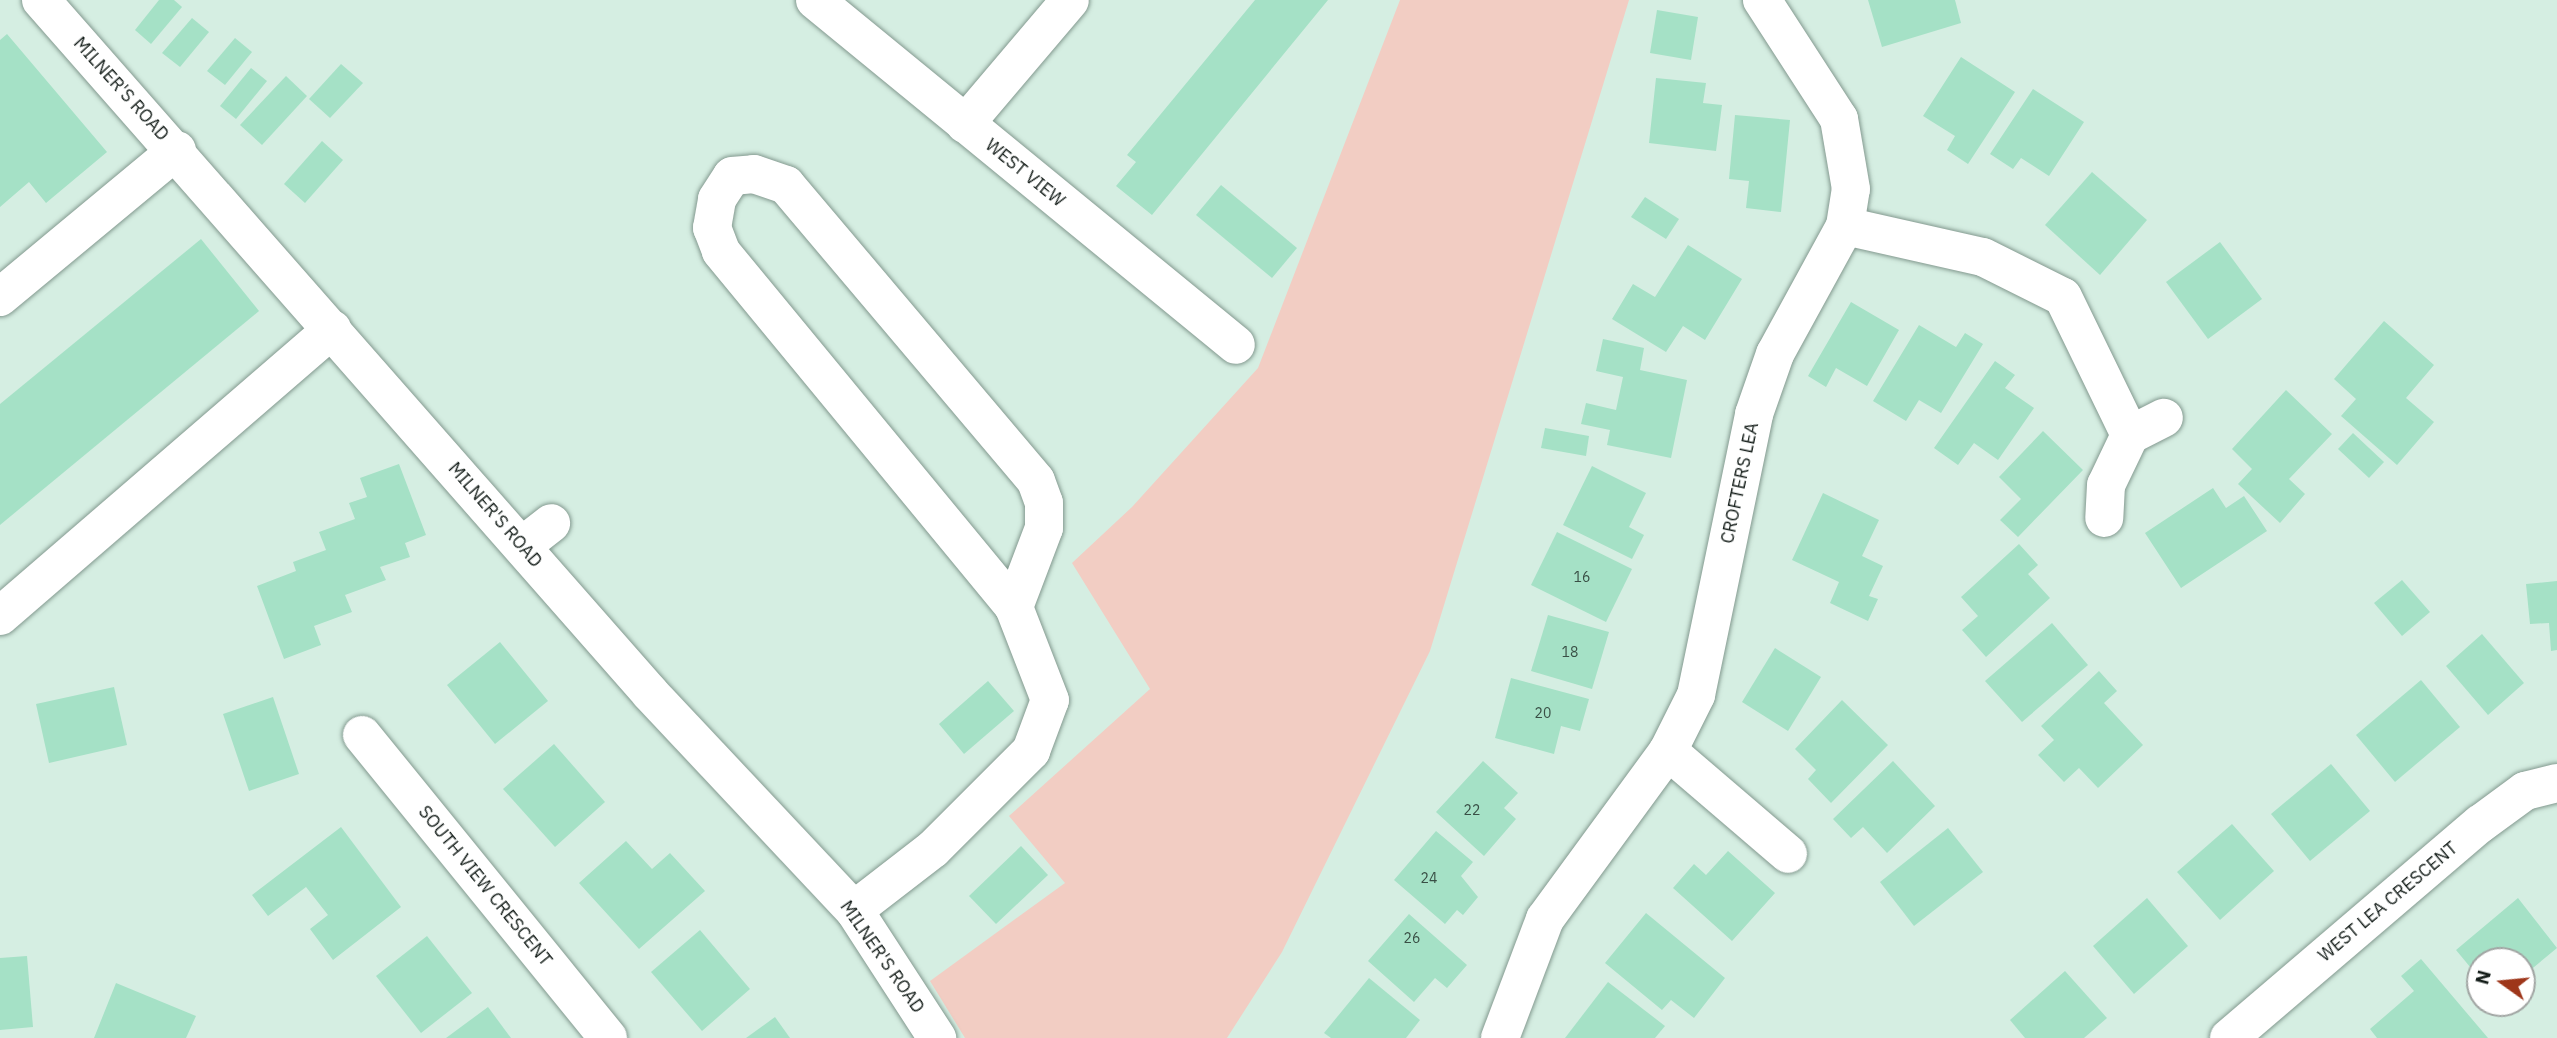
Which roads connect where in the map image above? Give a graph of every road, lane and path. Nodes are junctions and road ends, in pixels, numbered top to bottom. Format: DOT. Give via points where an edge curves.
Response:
graph roads {
  1 [pos="41,0"];
  2 [pos="815,0"];
  3 [pos="1070,0"];
  4 [pos="1762,0"];
  5 [pos="965,124"];
  6 [pos="177,150"];
  7 [pos="1845,226"];
  8 [pos="0,297"];
  9 [pos="332,329"];
  10 [pos="1236,345"];
  11 [pos="2164,418"];
  12 [pos="2130,435"];
  13 [pos="2104,519"];
  14 [pos="1014,607"];
  15 [pos="0,616"];
  16 [pos="362,735"];
  17 [pos="1668,751"];
  18 [pos="2557,783"];
  19 [pos="1788,854"];
  20 [pos="853,910"];
  21 [pos="607,1038"];
  22 [pos="937,1038"];
  23 [pos="1500,1038"];
  24 [pos="2229,1038"];
  1 -- 6 [label="street, MILNER'S ROAD"];
  2 -- 5 [label="street, WEST VIEW"];
  3 -- 5 [label="street"];
  4 -- 7 [label="street, CROFTERS LEA" via="1839,119 1851,189"];
  5 -- 10 [label="street, WEST VIEW"];
  6 -- 8 [label="street"];
  6 -- 9 [label="street, MILNER'S ROAD"];
  7 -- 12 [label="street" via="1983,257 2063,297"];
  7 -- 17 [label="street, CROFTERS LEA" via="1776,354 1754,414 1696,695"];
  9 -- 15 [label="street"];
  9 -- 20 [label="street, MILNER'S ROAD" via="537,535 650,693"];
  11 -- 12 [label="street"];
  12 -- 13 [label="street" via="2106,485"];
  14 -- 14 [label="street" via="721,251 712,228 717,199 732,176 754,174 786,185 1036,481 1044,503 1044,528"];
  14 -- 20 [label="street" via="1050,700 1031,751 933,849"];
  16 -- 21 [label="street, SOUTH VIEW CRESCENT"];
  17 -- 19 [label="street"];
  17 -- 23 [label="street, CROFTERS LEA" via="1545,919"];
  18 -- 24 [label="street, WEST LEA CRESCENT" via="2525,791 2480,824"];
  20 -- 22 [label="street, MILNER'S ROAD"];
}
